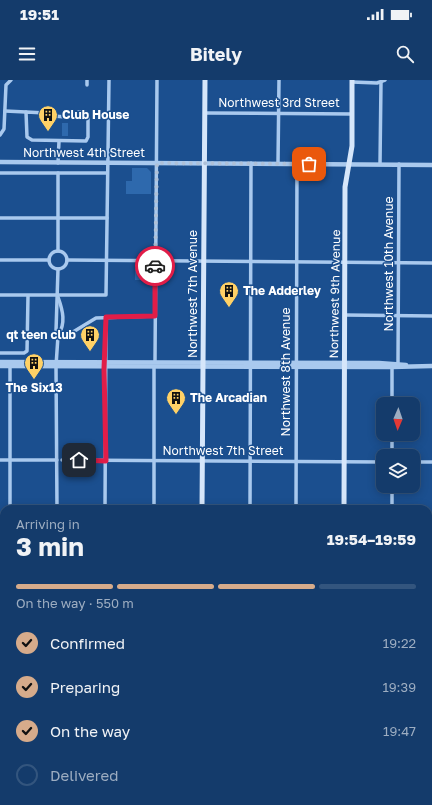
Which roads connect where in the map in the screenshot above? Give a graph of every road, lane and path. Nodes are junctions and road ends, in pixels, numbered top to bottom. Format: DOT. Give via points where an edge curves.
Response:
graph roads {
  1 [pos="10,80"];
  2 [pos="87,80"];
  3 [pos="109,80"];
  4 [pos="157,80"];
  5 [pos="205,80"];
  6 [pos="279,80"];
  7 [pos="352,81"];
  8 [pos="383,81"];
  9 [pos="87,85"];
  10 [pos="5,111"];
  11 [pos="26,112"];
  12 [pos="205,113"];
  13 [pos="278,113"];
  14 [pos="352,114"];
  15 [pos="0,135"];
  16 [pos="58,140"];
  17 [pos="0,162"];
  18 [pos="58,163"];
  19 [pos="107,163"];
  20 [pos="157,163"];
  21 [pos="204,163"];
  22 [pos="251,163"];
  23 [pos="278,163"];
  24 [pos="297,164"];
  25 [pos="348,164"];
  26 [pos="380,164"];
  27 [pos="400,164"];
  28 [pos="432,165"];
  29 [pos="0,173"];
  30 [pos="58,173"];
  31 [pos="107,173"];
  32 [pos="58,217"];
  33 [pos="0,218"];
  34 [pos="107,218"];
  35 [pos="58,251"];
  36 [pos="0,260"];
  37 [pos="49,260"];
  38 [pos="67,260"];
  39 [pos="106,260"];
  40 [pos="156,260"];
  41 [pos="203,260"];
  42 [pos="250,261"];
  43 [pos="296,261"];
  44 [pos="346,262"];
  45 [pos="399,263"];
  46 [pos="432,263"];
  47 [pos="58,269"];
  48 [pos="0,295"];
  49 [pos="28,296"];
  50 [pos="58,296"];
  51 [pos="345,315"];
  52 [pos="155,316"];
  53 [pos="398,316"];
  54 [pos="432,316"];
  55 [pos="106,317"];
  56 [pos="58,336"];
  57 [pos="0,353"];
  58 [pos="0,362"];
  59 [pos="398,363"];
  60 [pos="106,364"];
  61 [pos="155,364"];
  62 [pos="57,365"];
  63 [pos="203,365"];
  64 [pos="250,365"];
  65 [pos="296,365"];
  66 [pos="344,365"];
  67 [pos="0,366"];
  68 [pos="10,366"];
  69 [pos="411,366"];
  70 [pos="432,366"];
  71 [pos="392,368"];
  72 [pos="392,397"];
  73 [pos="0,460"];
  74 [pos="10,460"];
  75 [pos="57,460"];
  76 [pos="62,460"];
  77 [pos="106,461"];
  78 [pos="154,461"];
  79 [pos="202,461"];
  80 [pos="250,461"];
  81 [pos="343,461"];
  82 [pos="296,462"];
  83 [pos="376,462"];
  84 [pos="420,462"];
  85 [pos="432,462"];
  86 [pos="392,493"];
  87 [pos="10,505"];
  88 [pos="57,505"];
  89 [pos="105,505"];
  90 [pos="154,505"];
  91 [pos="202,505"];
  92 [pos="250,505"];
  93 [pos="296,505"];
  94 [pos="344,505"];
  95 [pos="392,505"];
  1 -- 10 [label="street" via="6,85"];
  2 -- 9 [label="street"];
  3 -- 19 [label="street"];
  4 -- 20 [label="street"];
  5 -- 12 [label="main road, Northwest 7th Avenue"];
  6 -- 13 [label="street"];
  7 -- 8 [label="street"];
  7 -- 14 [label="main road, Northwest 9th Avenue"];
  8 -- 26 [label="street"];
  10 -- 11 [label="street"];
  10 -- 15 [label="street" via="4,129"];
  11 -- 16 [label="street" via="27,136 32,140"];
  11 -- 16 [label="street" via="66,117 79,112 88,115 86,141"];
  12 -- 13 [label="street, Northwest 3rd Street"];
  12 -- 21 [label="main road, Northwest 7th Avenue"];
  13 -- 14 [label="street, Northwest 3rd Street"];
  13 -- 23 [label="street"];
  14 -- 25 [label="main road, Northwest 9th Avenue" via="352,146"];
  16 -- 18 [label="street"];
  17 -- 18 [label="street, Northwest 4th Street"];
  18 -- 19 [label="street, Northwest 4th Street"];
  19 -- 20 [label="street, Northwest 4th Street"];
  19 -- 31 [label="street"];
  20 -- 21 [label="street, Northwest 4th Street"];
  20 -- 40 [label="street"];
  21 -- 22 [label="street, Northwest 4th Street"];
  21 -- 41 [label="main road, Northwest 7th Avenue"];
  22 -- 23 [label="street, Northwest 4th Street"];
  22 -- 42 [label="street"];
  23 -- 24 [label="street, Northwest 4th Street"];
  24 -- 25 [label="street, Northwest 4th Street"];
  24 -- 43 [label="street, Northwest 8th Avenue"];
  25 -- 26 [label="street, Northwest 4th Street"];
  25 -- 44 [label="main road, Northwest 9th Avenue" via="345,187"];
  26 -- 27 [label="street, Northwest 4th Street"];
  27 -- 28 [label="street, Northwest 4th Street"];
  27 -- 45 [label="street, Northwest 10th Avenue"];
  29 -- 30 [label="street"];
  30 -- 31 [label="street"];
  30 -- 32 [label="street"];
  31 -- 34 [label="street"];
  32 -- 33 [label="street"];
  32 -- 34 [label="street"];
  32 -- 35 [label="street"];
  34 -- 39 [label="street"];
  35 -- 37 [label="street" via="51,255"];
  35 -- 38 [label="street" via="64,254"];
  36 -- 37 [label="street"];
  37 -- 47 [label="street" via="51,266"];
  38 -- 39 [label="street"];
  38 -- 47 [label="street" via="63,268"];
  39 -- 40 [label="street"];
  39 -- 50 [label="street" via="106,295"];
  40 -- 41 [label="street"];
  40 -- 52 [label="street"];
  41 -- 42 [label="street"];
  41 -- 63 [label="main road, Northwest 7th Avenue"];
  42 -- 43 [label="street"];
  42 -- 64 [label="street"];
  43 -- 44 [label="street"];
  43 -- 65 [label="street, Northwest 8th Avenue"];
  44 -- 45 [label="street"];
  44 -- 51 [label="main road, Northwest 9th Avenue"];
  45 -- 46 [label="street"];
  45 -- 53 [label="street, Northwest 10th Avenue"];
  47 -- 50 [label="street"];
  48 -- 49 [label="street"];
  49 -- 50 [label="street"];
  49 -- 57 [label="street" via="27,351"];
  50 -- 56 [label="street"];
  50 -- 56 [label="street" via="63,320"];
  51 -- 53 [label="street"];
  51 -- 66 [label="main road, Northwest 9th Avenue"];
  52 -- 55 [label="street"];
  52 -- 61 [label="street"];
  53 -- 54 [label="street"];
  53 -- 59 [label="street, Northwest 10th Avenue"];
  55 -- 56 [label="street" via="96,318 73,332"];
  55 -- 60 [label="street"];
  56 -- 62 [label="street"];
  58 -- 62 [label="street"];
  59 -- 66 [label="street"];
  59 -- 69 [label="street"];
  60 -- 61 [label="street"];
  60 -- 62 [label="street"];
  60 -- 77 [label="street"];
  61 -- 63 [label="street"];
  61 -- 78 [label="street"];
  62 -- 68 [label="street"];
  62 -- 75 [label="street"];
  63 -- 64 [label="street"];
  63 -- 79 [label="main road, Northwest 7th Avenue"];
  64 -- 65 [label="street"];
  64 -- 80 [label="street"];
  65 -- 66 [label="street"];
  65 -- 82 [label="street, Northwest 8th Avenue"];
  66 -- 71 [label="street"];
  66 -- 81 [label="main road, Northwest 9th Avenue"];
  67 -- 68 [label="street"];
  68 -- 74 [label="street"];
  69 -- 70 [label="street"];
  69 -- 71 [label="street"];
  71 -- 72 [label="street"];
  73 -- 74 [label="street"];
  74 -- 75 [label="street"];
  74 -- 87 [label="street"];
  75 -- 88 [label="street"];
  76 -- 77 [label="street, Northwest 7th Street"];
  77 -- 78 [label="street, Northwest 7th Street"];
  77 -- 89 [label="street"];
  78 -- 79 [label="street, Northwest 7th Street"];
  78 -- 90 [label="street"];
  79 -- 80 [label="street, Northwest 7th Street"];
  79 -- 91 [label="main road, Northwest 7th Avenue"];
  80 -- 82 [label="street, Northwest 7th Street"];
  80 -- 92 [label="street"];
  81 -- 82 [label="street, Northwest 7th Street"];
  81 -- 83 [label="street, Northwest 7th Street"];
  81 -- 94 [label="main road, Northwest 9th Avenue"];
  82 -- 93 [label="street, Northwest 8th Avenue"];
  84 -- 85 [label="street"];
  86 -- 95 [label="street"];
}
